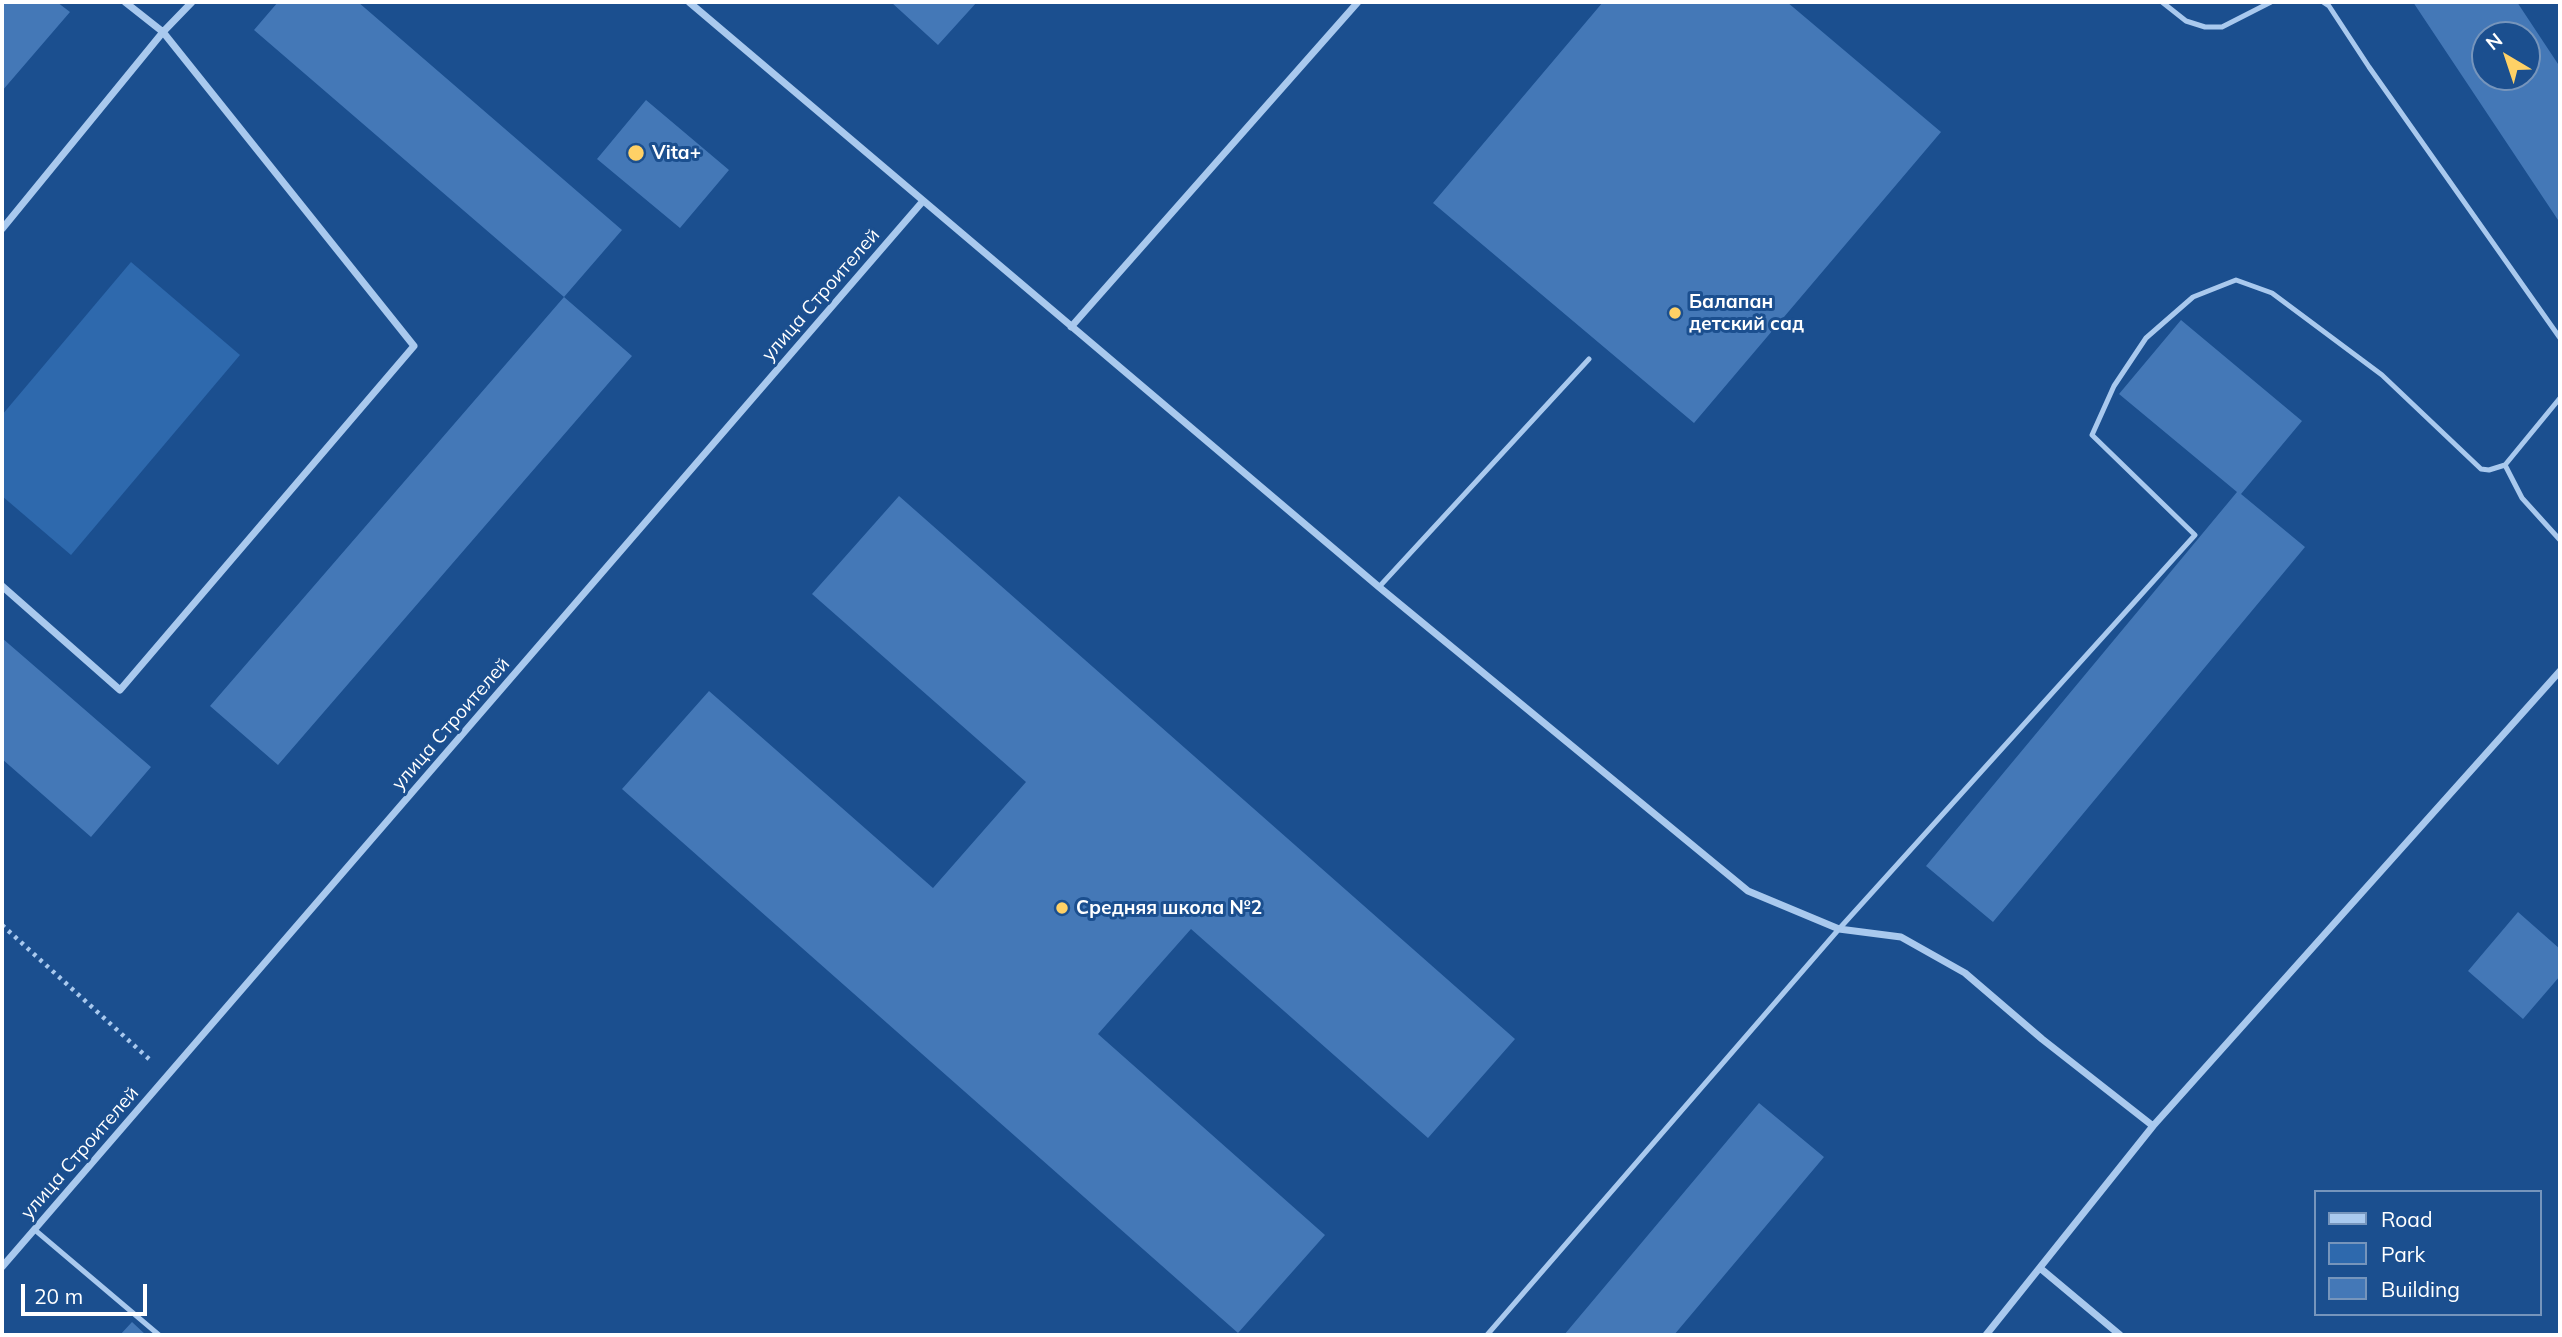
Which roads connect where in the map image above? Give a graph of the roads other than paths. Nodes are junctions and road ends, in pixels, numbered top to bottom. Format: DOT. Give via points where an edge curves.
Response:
graph roads {
  1 [pos="125,2"];
  2 [pos="192,2"];
  3 [pos="689,2"];
  4 [pos="1358,2"];
  5 [pos="2162,2"];
  6 [pos="2271,2"];
  7 [pos="2323,2"];
  8 [pos="163,32"];
  9 [pos="923,201"];
  10 [pos="2,229"];
  11 [pos="1071,327"];
  12 [pos="2560,338"];
  13 [pos="1589,359"];
  14 [pos="2560,398"];
  15 [pos="2505,464"];
  16 [pos="2560,540"];
  17 [pos="2,586"];
  18 [pos="1379,587"];
  19 [pos="2560,671"];
  20 [pos="1839,929"];
  21 [pos="2153,1126"];
  22 [pos="35,1230"];
  23 [pos="2,1267"];
  24 [pos="2040,1268"];
  25 [pos="159,1335"];
  26 [pos="1487,1335"];
  27 [pos="1986,1335"];
  28 [pos="2120,1335"];
  1 -- 8 [label="street"];
  2 -- 8 [label="street"];
  3 -- 9 [label="street"];
  4 -- 11 [label="street"];
  5 -- 6 [label="lane" via="2186,21 2205,27 2222,27"];
  7 -- 12 [label="lane"];
  8 -- 10 [label="street"];
  8 -- 17 [label="street" via="414,346 120,690"];
  9 -- 11 [label="street"];
  9 -- 22 [label="street, улица Строителей"];
  11 -- 18 [label="street"];
  13 -- 18 [label="lane"];
  14 -- 15 [label="lane"];
  15 -- 16 [label="lane" via="2522,498"];
  15 -- 20 [label="lane" via="2481,469 2382,375 2272,293 2236,280 2193,297 2146,338 2113,386 2092,435 2195,535"];
  18 -- 20 [label="street" via="1748,891"];
  19 -- 21 [label="street"];
  20 -- 21 [label="street" via="1901,937 1965,973"];
  20 -- 26 [label="lane"];
  21 -- 24 [label="street"];
  22 -- 23 [label="street, улица Строителей"];
  22 -- 25 [label="lane"];
  24 -- 27 [label="street"];
  24 -- 28 [label="street"];
}
